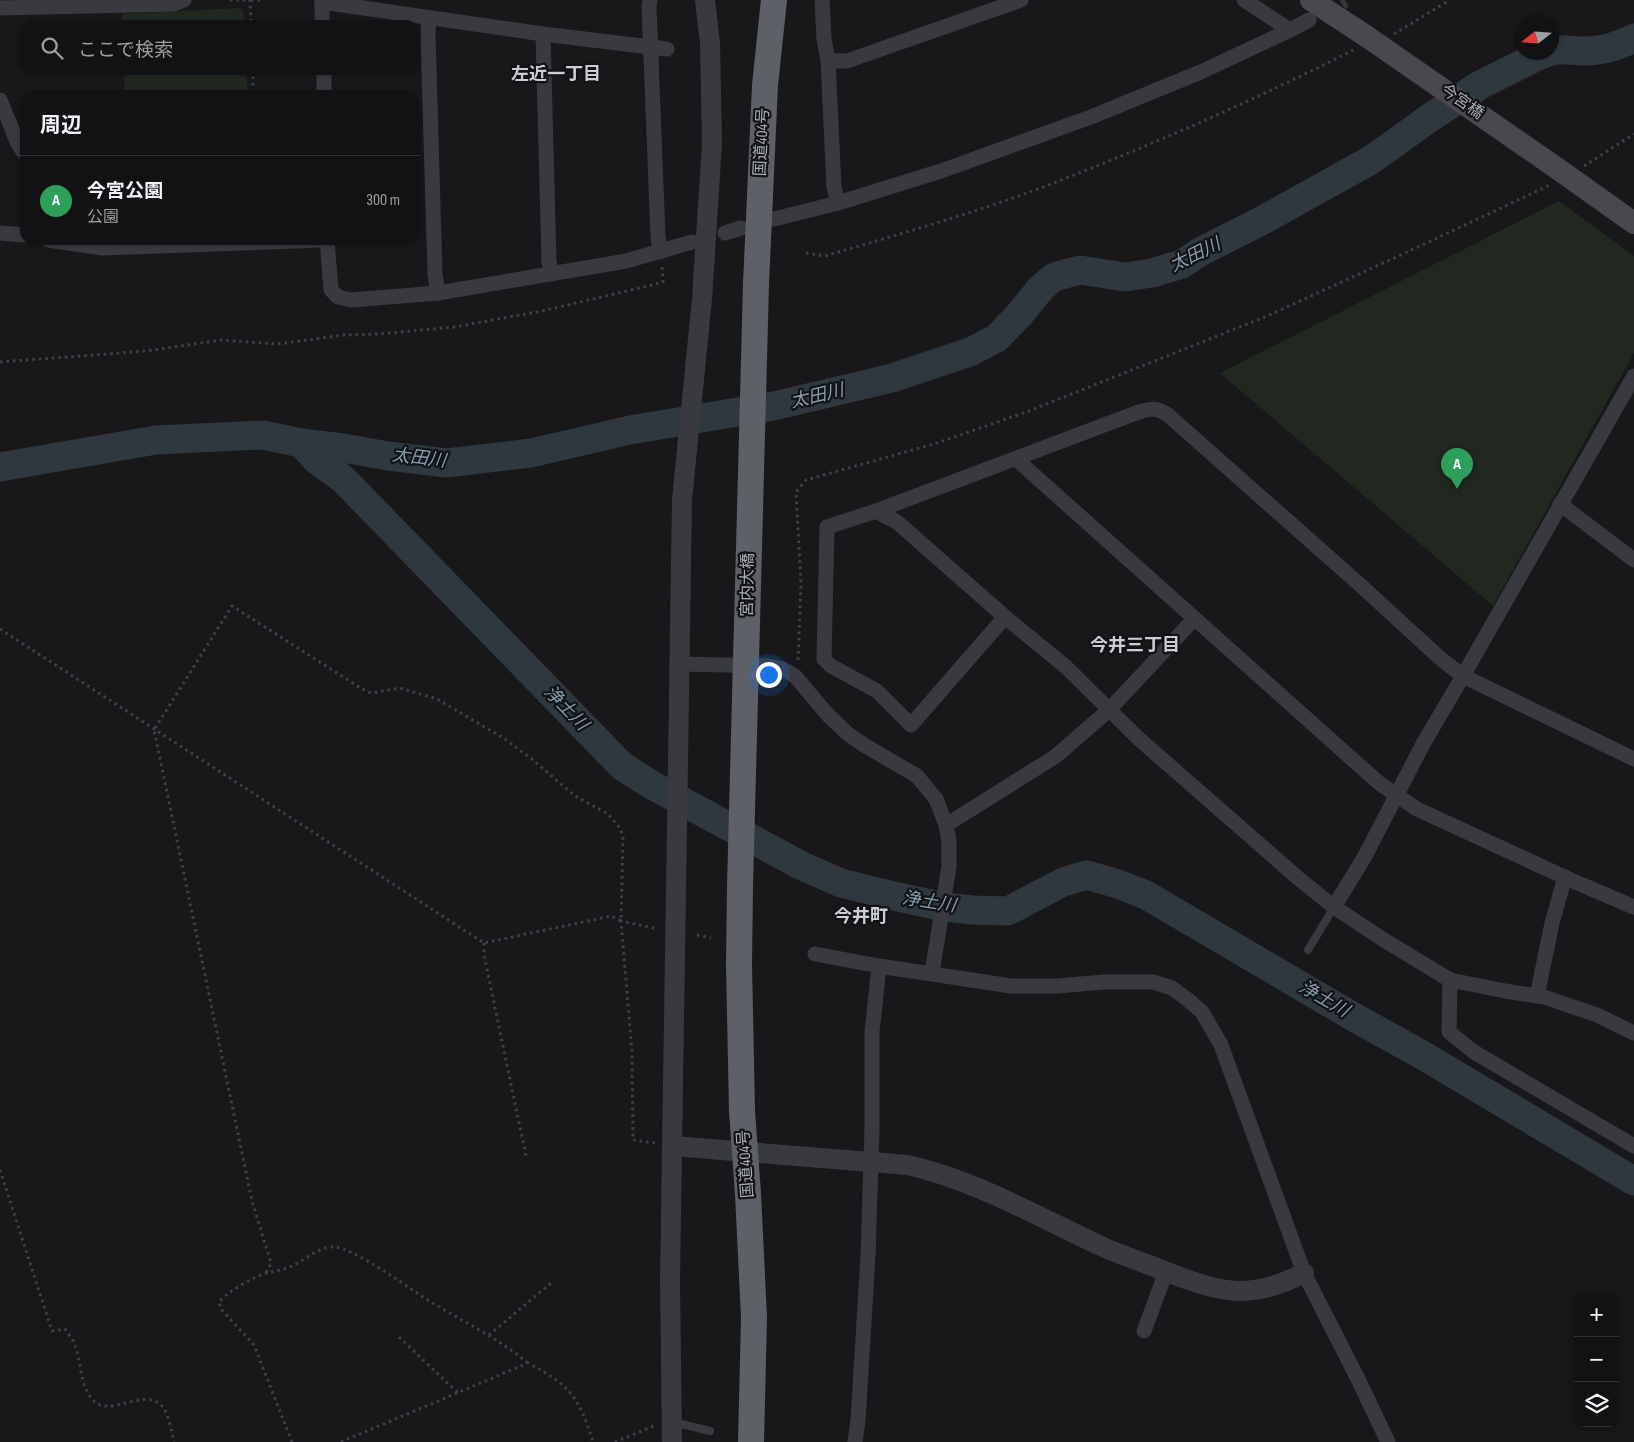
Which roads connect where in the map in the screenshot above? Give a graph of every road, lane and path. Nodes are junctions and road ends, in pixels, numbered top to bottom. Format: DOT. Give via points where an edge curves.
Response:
graph roads {
  1 [pos="184,0"];
  2 [pos="230,0"];
  3 [pos="250,0"];
  4 [pos="261,0"];
  5 [pos="650,0"];
  6 [pos="705,0"];
  7 [pos="774,0"];
  8 [pos="822,0"];
  9 [pos="1020,0"];
  10 [pos="1244,0"];
  11 [pos="1450,0"];
  12 [pos="322,1"];
  13 [pos="0,8"];
  14 [pos="1310,10"];
  15 [pos="429,18"];
  16 [pos="251,20"];
  17 [pos="322,20"];
  18 [pos="1290,30"];
  19 [pos="543,34"];
  20 [pos="1389,36"];
  21 [pos="1362,42"];
  22 [pos="650,46"];
  23 [pos="667,49"];
  24 [pos="828,61"];
  25 [pos="253,75"];
  26 [pos="324,75"];
  27 [pos="253,90"];
  28 [pos="324,90"];
  29 [pos="0,100"];
  30 [pos="18,126"];
  31 [pos="1634,134"];
  32 [pos="20,147"];
  33 [pos="1563,173"];
  34 [pos="838,203"];
  35 [pos="774,218"];
  36 [pos="1634,223"];
  37 [pos="741,228"];
  38 [pos="0,233"];
  39 [pos="725,233"];
  40 [pos="20,235"];
  41 [pos="692,242"];
  42 [pos="82,245"];
  43 [pos="157,245"];
  44 [pos="326,245"];
  45 [pos="660,252"];
  46 [pos="806,253"];
  47 [pos="552,274"];
  48 [pos="756,284"];
  49 [pos="438,294"];
  50 [pos="0,362"];
  51 [pos="1634,376"];
  52 [pos="1630,394"];
  53 [pos="1016,459"];
  54 [pos="1560,504"];
  55 [pos="876,511"];
  56 [pos="1634,560"];
  57 [pos="1005,617"];
  58 [pos="1194,619"];
  59 [pos="0,629"];
  60 [pos="679,664"];
  61 [pos="796,676"];
  62 [pos="1463,676"];
  63 [pos="1109,710"];
  64 [pos="154,730"];
  65 [pos="1634,759"];
  66 [pos="1395,796"];
  67 [pos="946,825"];
  68 [pos="1565,877"];
  69 [pos="740,886"];
  70 [pos="1334,907"];
  71 [pos="1634,907"];
  72 [pos="621,921"];
  73 [pos="662,930"];
  74 [pos="696,935"];
  75 [pos="711,938"];
  76 [pos="484,943"];
  77 [pos="1308,950"];
  78 [pos="815,954"];
  79 [pos="879,966"];
  80 [pos="932,973"];
  81 [pos="1450,980"];
  82 [pos="1537,996"];
  83 [pos="1634,1033"];
  84 [pos="673,1146"];
  85 [pos="1634,1146"];
  86 [pos="526,1156"];
  87 [pos="871,1162"];
  88 [pos="0,1170"];
  89 [pos="1166,1272"];
  90 [pos="266,1273"];
  91 [pos="1304,1273"];
  92 [pos="551,1283"];
  93 [pos="1144,1331"];
  94 [pos="488,1336"];
  95 [pos="399,1337"];
  96 [pos="528,1363"];
  97 [pos="458,1393"];
  98 [pos="672,1422"];
  99 [pos="710,1431"];
  100 [pos="174,1442"];
  101 [pos="292,1442"];
  102 [pos="342,1442"];
  103 [pos="593,1442"];
  104 [pos="615,1442"];
  105 [pos="672,1442"];
  106 [pos="751,1442"];
  107 [pos="855,1442"];
  108 [pos="1388,1442"];
  1 -- 13 [label="street" via="174,4"];
  2 -- 3 [label="path"];
  3 -- 4 [label="path"];
  3 -- 16 [label="path"];
  5 -- 22 [label="street"];
  6 -- 60 [label="street" via="710,43 712,143 702,299 682,500"];
  7 -- 48 [label="highway, 国道404号" via="765,85"];
  8 -- 24 [label="street"];
  9 -- 24 [label="street" via="847,61"];
  10 -- 18 [label="street"];
  11 -- 20 [label="path"];
  12 -- 15 [label="street"];
  12 -- 17 [label="street"];
  14 -- 18 [label="street"];
  14 -- 21 [label="main road, 今宮橋"];
  15 -- 19 [label="street"];
  15 -- 49 [label="street"];
  18 -- 34 [label="street" via="1204,71 1091,117 941,171"];
  19 -- 22 [label="street"];
  19 -- 47 [label="street"];
  21 -- 33 [label="main road, 今宮橋, bridge"];
  21 -- 46 [label="path" via="1178,131 1037,189 825,256"];
  22 -- 23 [label="street"];
  22 -- 45 [label="street"];
  24 -- 34 [label="street" via="834,187"];
  25 -- 27 [label="path"];
  26 -- 28 [label="street"];
  29 -- 30 [label="street"];
  30 -- 32 [label="street"];
  31 -- 33 [label="path" via="1612,150"];
  33 -- 36 [label="main road, 今宮橋"];
  33 -- 61 [label="path" via="1416,248 1265,317 1038,408 937,443 806,480 796,492 801,584"];
  34 -- 35 [label="street"];
  37 -- 39 [label="street"];
  38 -- 40 [label="street"];
  41 -- 45 [label="street"];
  42 -- 43 [label="street" via="103,248"];
  44 -- 49 [label="street" via="331,290 338,297 351,300"];
  45 -- 47 [label="street"];
  45 -- 50 [label="path" via="663,282 542,311 454,327 344,335 277,344 222,340 146,351"];
  47 -- 49 [label="street"];
  48 -- 69 [label="highway, 宮内大橋, bridge"];
  51 -- 52 [label="street"];
  52 -- 54 [label="street"];
  53 -- 55 [label="street"];
  53 -- 58 [label="street"];
  53 -- 62 [label="street" via="1079,433 1136,413 1158,409"];
  54 -- 56 [label="street"];
  54 -- 62 [label="street"];
  55 -- 57 [label="street" via="897,522"];
  55 -- 57 [label="street" via="827,527 824,659 831,666 877,691 911,725"];
  57 -- 63 [label="street" via="1064,666"];
  58 -- 63 [label="street"];
  58 -- 66 [label="street"];
  59 -- 64 [label="path"];
  60 -- 61 [label="street" via="770,666"];
  60 -- 84 [label="street"];
  61 -- 67 [label="street" via="848,734 917,776 936,799"];
  62 -- 65 [label="street"];
  62 -- 66 [label="street"];
  63 -- 67 [label="street" via="1056,756"];
  63 -- 70 [label="street" via="1290,872"];
  64 -- 72 [label="path" via="232,606 362,689 371,693 400,688 437,699 505,738 575,796 608,814 620,828 623,838"];
  64 -- 76 [label="path"];
  64 -- 90 [label="path" via="252,1201 271,1263"];
  66 -- 68 [label="street"];
  66 -- 70 [label="street" via="1365,856"];
  67 -- 80 [label="street" via="949,866"];
  68 -- 71 [label="street"];
  68 -- 82 [label="street"];
  69 -- 106 [label="highway, 国道404号, bridge" via="742,1111 754,1317"];
  70 -- 77 [label="lane"];
  70 -- 81 [label="street"];
  72 -- 73 [label="path"];
  72 -- 76 [label="path" via="611,916"];
  72 -- 84 [label="path" via="632,1052 633,1140"];
  74 -- 75 [label="path"];
  76 -- 86 [label="path"];
  78 -- 79 [label="street"];
  79 -- 80 [label="street"];
  79 -- 87 [label="street" via="872,1032"];
  80 -- 91 [label="street" via="1011,986 1153,982 1172,988 1187,999 1202,1012 1221,1045"];
  81 -- 82 [label="street"];
  81 -- 85 [label="street" via="1449,1032 1474,1052"];
  82 -- 83 [label="street" via="1597,1015"];
  84 -- 87 [label="street"];
  84 -- 98 [label="street" via="670,1280"];
  87 -- 89 [label="street" via="934,1171 975,1186 1104,1248"];
  87 -- 107 [label="street" via="864,1334"];
  88 -- 100 [label="path" via="52,1331 65,1329 75,1343 92,1399 103,1406 152,1400 162,1406"];
  89 -- 91 [label="street" via="1237,1291 1268,1288"];
  89 -- 93 [label="street"];
  90 -- 94 [label="path" via="288,1268 323,1250 344,1249"];
  90 -- 101 [label="path" via="219,1302 254,1346"];
  91 -- 108 [label="street"];
  92 -- 94 [label="path"];
  94 -- 96 [label="path"];
  95 -- 97 [label="path"];
  96 -- 97 [label="path"];
  96 -- 103 [label="path" via="558,1381 569,1392"];
  97 -- 102 [label="path"];
  98 -- 99 [label="lane"];
  98 -- 104 [label="path" via="663,1422"];
  98 -- 105 [label="street"];
}
